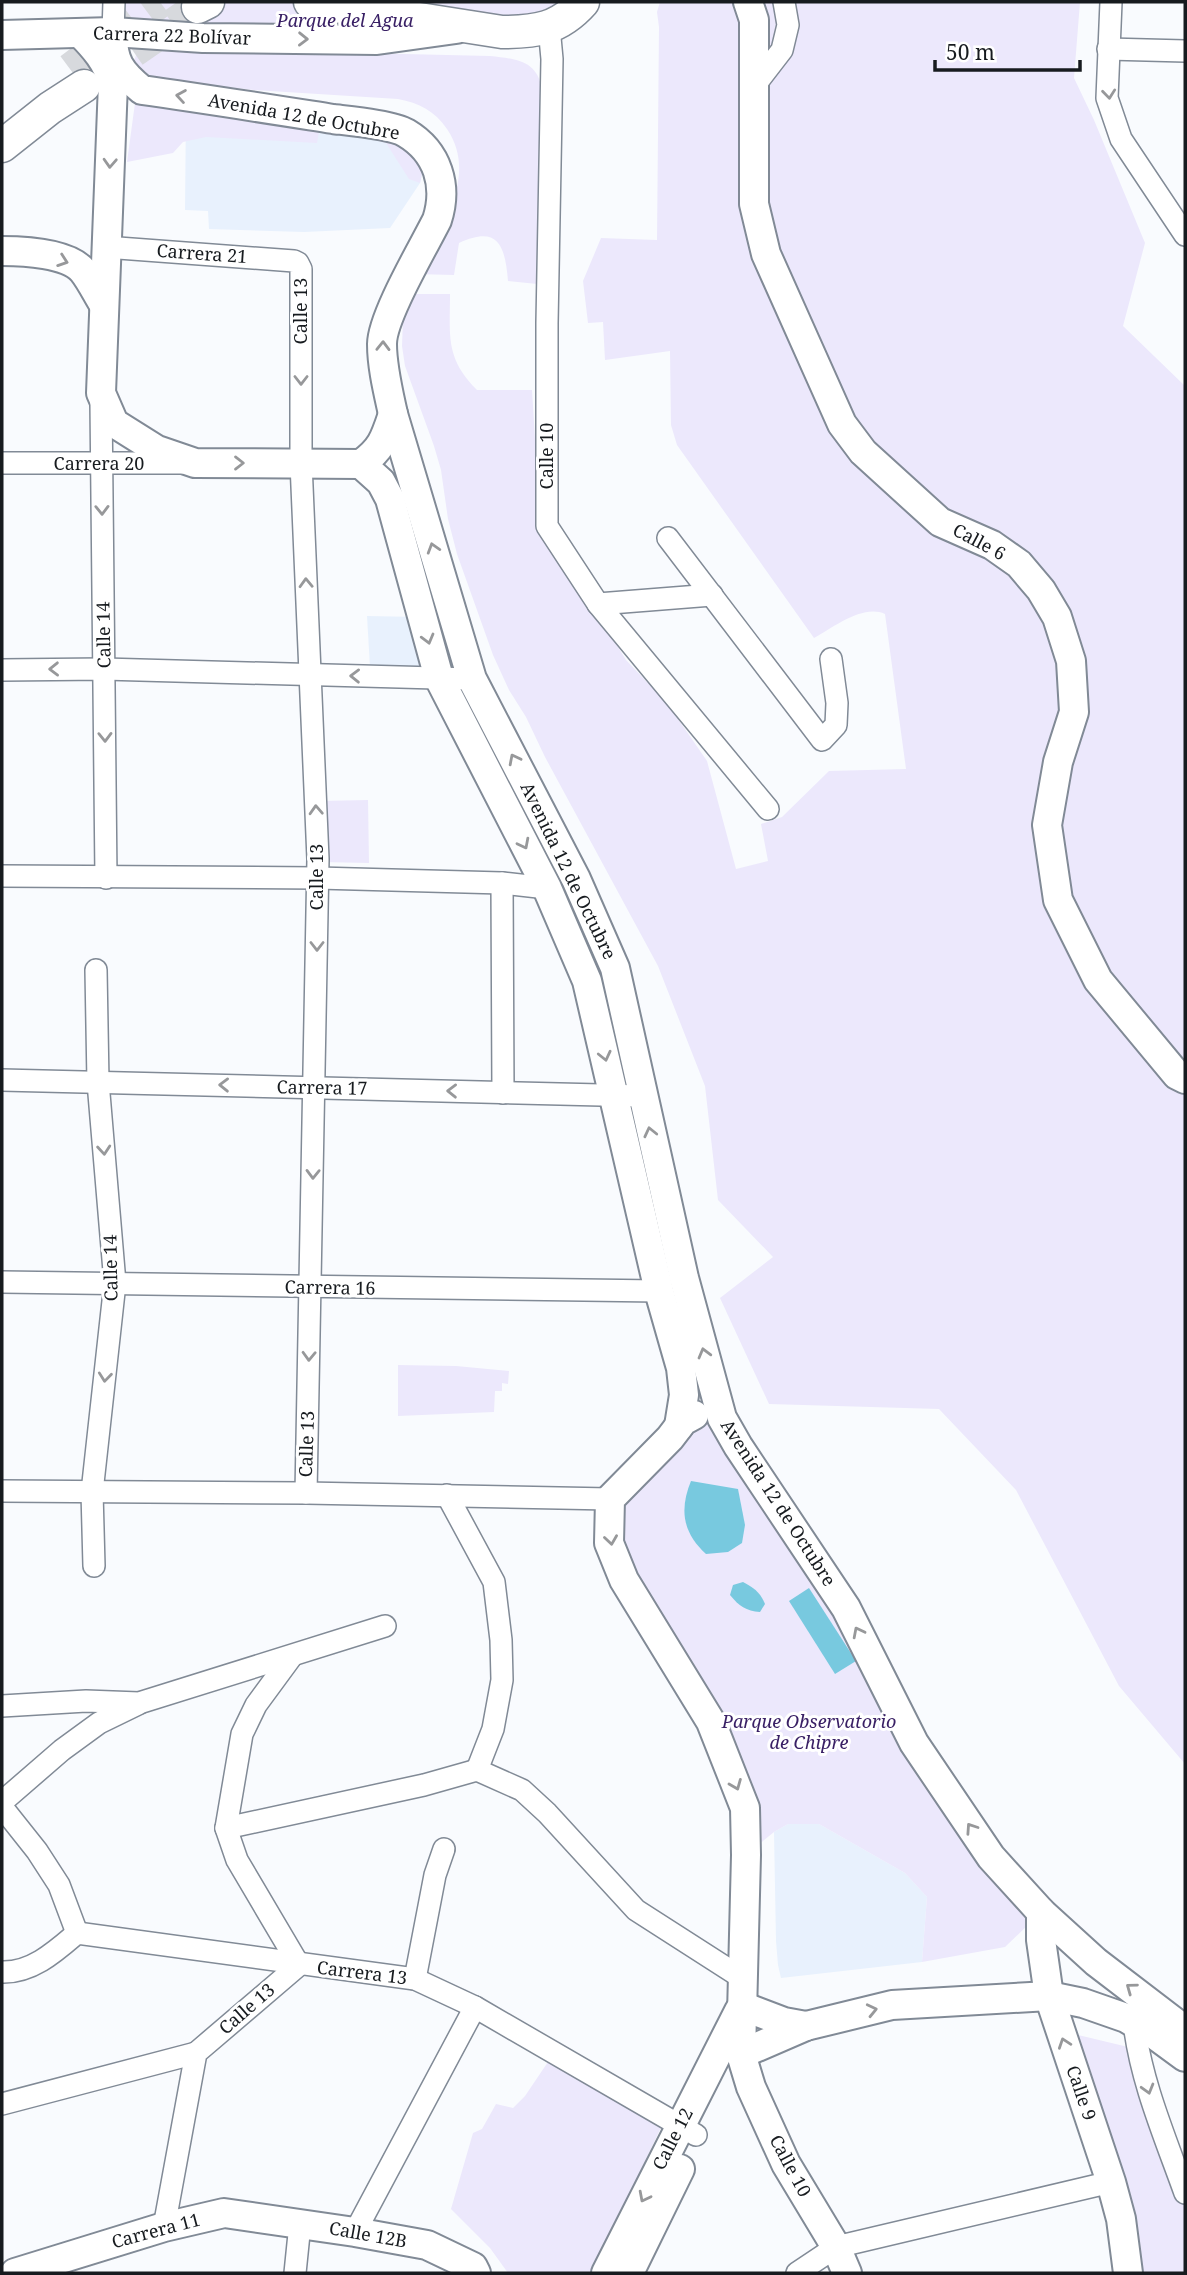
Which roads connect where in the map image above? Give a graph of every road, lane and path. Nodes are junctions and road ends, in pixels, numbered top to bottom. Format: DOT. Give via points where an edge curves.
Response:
graph roads {
  1 [pos="114,2"];
  2 [pos="310,2"];
  3 [pos="583,2"];
  4 [pos="748,2"];
  5 [pos="784,2"];
  6 [pos="1111,2"];
  7 [pos="549,27"];
  8 [pos="467,28"];
  9 [pos="113,32"];
  10 [pos="80,33"];
  11 [pos="2,35"];
  12 [pos="1108,49"];
  13 [pos="1185,51"];
  14 [pos="89,83"];
  15 [pos="755,85"];
  16 [pos="142,90"];
  17 [pos="2,118"];
  18 [pos="2,146"];
  19 [pos="1185,234"];
  20 [pos="105,247"];
  21 [pos="2,251"];
  22 [pos="298,263"];
  23 [pos="104,305"];
  24 [pos="101,393"];
  25 [pos="393,414"];
  26 [pos="128,433"];
  27 [pos="2,463"];
  28 [pos="195,463"];
  29 [pos="301,463"];
  30 [pos="102,464"];
  31 [pos="361,464"];
  32 [pos="668,538"];
  33 [pos="712,595"];
  34 [pos="598,604"];
  35 [pos="831,659"];
  36 [pos="104,669"];
  37 [pos="2,670"];
  38 [pos="310,675"];
  39 [pos="439,678"];
  40 [pos="472,679"];
  41 [pos="768,809"];
  42 [pos="2,876"];
  43 [pos="106,878"];
  44 [pos="317,878"];
  45 [pos="502,883"];
  46 [pos="547,888"];
  47 [pos="96,970"];
  48 [pos="1185,1079"];
  49 [pos="2,1080"];
  50 [pos="98,1082"];
  51 [pos="315,1088"];
  52 [pos="503,1093"];
  53 [pos="614,1096"];
  54 [pos="642,1096"];
  55 [pos="2,1282"];
  56 [pos="115,1283"];
  57 [pos="311,1288"];
  58 [pos="659,1291"];
  59 [pos="722,1419"];
  60 [pos="679,1426"];
  61 [pos="2,1491"];
  62 [pos="92,1492"];
  63 [pos="306,1493"];
  64 [pos="447,1496"];
  65 [pos="610,1499"];
  66 [pos="94,1566"];
  67 [pos="384,1626"];
  68 [pos="292,1656"];
  69 [pos="139,1703"];
  70 [pos="2,1706"];
  71 [pos="477,1770"];
  72 [pos="2,1805"];
  73 [pos="226,1828"];
  74 [pos="444,1849"];
  75 [pos="1041,1912"];
  76 [pos="77,1933"];
  77 [pos="299,1965"];
  78 [pos="2,1972"];
  79 [pos="742,1978"];
  80 [pos="415,1979"];
  81 [pos="1049,1996"];
  82 [pos="742,2006"];
  83 [pos="475,2007"];
  84 [pos="1134,2023"];
  85 [pos="806,2026"];
  86 [pos="1185,2030"];
  87 [pos="196,2053"];
  88 [pos="741,2054"];
  89 [pos="1185,2057"];
  90 [pos="2,2104"];
  91 [pos="688,2130"];
  92 [pos="1111,2182"];
  93 [pos="1185,2193"];
  94 [pos="300,2224"];
  95 [pos="164,2227"];
  96 [pos="355,2232"];
  97 [pos="836,2247"];
  98 [pos="15,2273"];
  99 [pos="295,2273"];
  100 [pos="476,2273"];
  101 [pos="606,2273"];
  102 [pos="629,2273"];
  103 [pos="797,2273"];
  104 [pos="847,2273"];
  105 [pos="1128,2273"];
  1 -- 9 [label="street"];
  2 -- 8 [label="main road"];
  3 -- 7 [label="main road" via="571,16"];
  4 -- 15 [label="main road, Calle 6" via="754,20"];
  5 -- 15 [label="street" via="788,25 782,50"];
  6 -- 12 [label="street"];
  7 -- 8 [label="main road" via="531,32"];
  7 -- 34 [label="street, Calle 10" via="547,526"];
  9 -- 8 [label="main road, Carrera 22 Bolívar, one-way" via="377,40"];
  9 -- 10 [label="main road, Carrera 22 Bolívar"];
  9 -- 16 [label="main road" via="112,52 118,64"];
  10 -- 11 [label="main road, Carrera 22 Bolívar"];
  10 -- 14 [label="main road, Calle 14" via="109,70"];
  12 -- 13 [label="street"];
  12 -- 19 [label="street, one-way" via="1107,97 1121,139"];
  14 -- 16 [label="main road, Avenida 12 de Octubre"];
  14 -- 17 [label="main road"];
  14 -- 18 [label="main road"];
  14 -- 20 [label="main road, Calle 14, one-way"];
  15 -- 48 [label="main road, Calle 6" via="754,204 766,254 842,424 863,452 940,522 992,545 1019,564 1057,617 1071,661 1074,712 1058,762 1047,825 1058,900 1098,980"];
  25 -- 16 [label="main road, Avenida 12 de Octubre, one-way" via="382,341 390,312 441,207 442,180 430,152 404,132"];
  20 -- 22 [label="street, Carrera 21"];
  20 -- 23 [label="main road, Calle 14"];
  21 -- 23 [label="main road, one-way" via="31,251 82,268"];
  22 -- 29 [label="street, Calle 13, one-way"];
  23 -- 24 [label="main road, Calle 14"];
  24 -- 26 [label="main road, Calle 14" via="114,423"];
  24 -- 30 [label="street, Calle 14"];
  25 -- 31 [label="main road" via="382,445"];
  40 -- 25 [label="main road, Avenida 12 de Octubre, one-way"];
  26 -- 28 [label="main road, Carrera 20" via="157,450"];
  27 -- 30 [label="street, Carrera 20"];
  28 -- 29 [label="main road, Carrera 20, one-way"];
  28 -- 30 [label="street, Carrera 20"];
  29 -- 31 [label="main road, Carrera 20"];
  38 -- 29 [label="street, Calle 13, one-way"];
  30 -- 36 [label="street, Calle 14, one-way"];
  31 -- 39 [label="main road, Avenida 12 de Octubre, one-way" via="381,482 390,499"];
  32 -- 33 [label="street"];
  33 -- 34 [label="street"];
  33 -- 35 [label="street" via="822,740 836,725"];
  34 -- 41 [label="street, Calle 10"];
  36 -- 37 [label="street, one-way"];
  36 -- 38 [label="street"];
  36 -- 43 [label="street, Calle 14, one-way"];
  39 -- 38 [label="street, one-way"];
  44 -- 38 [label="street, Calle 13, one-way"];
  39 -- 40 [label="street"];
  39 -- 46 [label="main road, Avenida 12 de Octubre, one-way"];
  54 -- 40 [label="main road, Avenida 12 de Octubre, one-way" via="615,968 576,879"];
  42 -- 43 [label="street"];
  43 -- 44 [label="street"];
  44 -- 45 [label="street"];
  44 -- 51 [label="street, Calle 13, one-way"];
  45 -- 46 [label="street"];
  45 -- 52 [label="street"];
  46 -- 53 [label="main road, Avenida 12 de Octubre, one-way" via="587,981"];
  47 -- 50 [label="street, Calle 14"];
  49 -- 50 [label="street, Carrera 17"];
  51 -- 50 [label="street, Carrera 17, one-way"];
  50 -- 56 [label="street, Calle 14, one-way"];
  52 -- 51 [label="street, Carrera 17, one-way"];
  51 -- 57 [label="street, Calle 13, one-way"];
  52 -- 53 [label="street, Carrera 17"];
  53 -- 54 [label="street, Carrera 17"];
  53 -- 58 [label="main road, Avenida 12 de Octubre"];
  59 -- 54 [label="main road, Avenida 12 de Octubre, one-way"];
  55 -- 56 [label="street, Carrera 16"];
  56 -- 57 [label="street, Carrera 16"];
  56 -- 62 [label="street, Calle 14, one-way"];
  57 -- 58 [label="street, Carrera 16"];
  57 -- 63 [label="street, Calle 13, one-way"];
  58 -- 60 [label="main road, Avenida 12 de Octubre" via="681,1367 684,1395"];
  59 -- 60 [label="main road" via="695,1414"];
  75 -- 59 [label="main road, Avenida 12 de Octubre, one-way" via="991,1857 914,1743 846,1608"];
  60 -- 65 [label="main road"];
  61 -- 62 [label="street"];
  62 -- 63 [label="street"];
  62 -- 66 [label="street, Calle 14"];
  63 -- 64 [label="street"];
  64 -- 65 [label="street"];
  64 -- 71 [label="street" via="494,1582 501,1640 502,1680 493,1729"];
  65 -- 79 [label="main road, one-way" via="609,1543 624,1580 710,1722 745,1808"];
  67 -- 68 [label="street"];
  68 -- 69 [label="street"];
  68 -- 73 [label="street" via="256,1705 242,1734"];
  69 -- 70 [label="street"];
  69 -- 72 [label="street" via="62,1750"];
  71 -- 73 [label="street"];
  71 -- 79 [label="street" via="522,1790 636,1910"];
  72 -- 76 [label="street" via="59,1885"];
  73 -- 77 [label="street" via="237,1860"];
  74 -- 80 [label="street"];
  75 -- 81 [label="main road, Calle 9"];
  86 -- 75 [label="main road, Avenida 12 de Octubre, one-way" via="1096,1962"];
  76 -- 77 [label="street, Carrera 13"];
  76 -- 78 [label="street" via="30,1966"];
  77 -- 80 [label="street, Carrera 13"];
  77 -- 87 [label="street, Calle 13"];
  79 -- 82 [label="main road"];
  80 -- 83 [label="street, Carrera 13"];
  81 -- 84 [label="main road" via="1083,2003"];
  85 -- 81 [label="main road, one-way" via="892,2005"];
  92 -- 81 [label="main road, Calle 9, one-way"];
  82 -- 85 [label="main road"];
  82 -- 88 [label="main road"];
  82 -- 91 [label="main road, Calle 12"];
  83 -- 91 [label="street, Carrera 13"];
  83 -- 96 [label="street"];
  84 -- 89 [label="main road"];
  84 -- 93 [label="street, one-way" via="1155,2111"];
  85 -- 88 [label="main road"];
  87 -- 90 [label="street"];
  87 -- 95 [label="street"];
  88 -- 91 [label="main road, Calle 12"];
  88 -- 97 [label="main road, Calle 10" via="786,2164"];
  91 -- 101 [label="main road, Calle 12, one-way"];
  91 -- 102 [label="main road, Calle 12"];
  92 -- 97 [label="street"];
  92 -- 105 [label="main road, Calle 9"];
  94 -- 95 [label="main road, Carrera 11" via="224,2213"];
  94 -- 96 [label="main road, Calle 12B"];
  94 -- 99 [label="street"];
  95 -- 98 [label="main road, Carrera 11"];
  96 -- 100 [label="main road, Calle 12B" via="427,2245"];
  97 -- 103 [label="street"];
  97 -- 104 [label="main road, Calle 10"];
}
